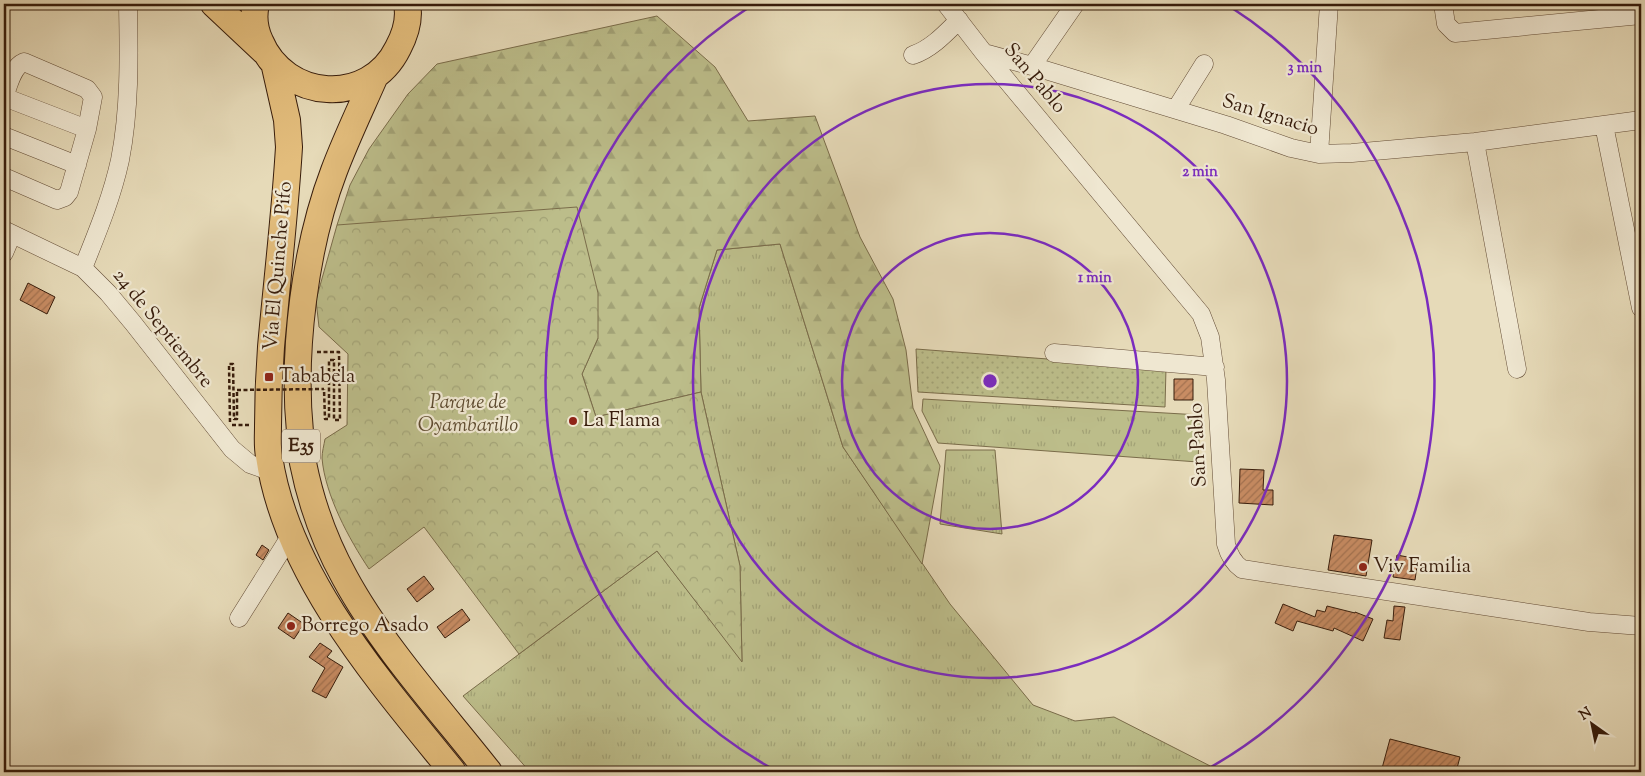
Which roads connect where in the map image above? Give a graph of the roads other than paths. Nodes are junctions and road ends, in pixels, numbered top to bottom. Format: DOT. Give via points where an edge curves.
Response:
graph roads {
  1 [pos="118,4"];
  2 [pos="128,4"];
  3 [pos="214,4"];
  4 [pos="256,4"];
  5 [pos="407,4"];
  6 [pos="946,4"];
  7 [pos="1076,4"];
  8 [pos="1329,4"];
  9 [pos="1443,4"];
  10 [pos="1641,15"];
  11 [pos="959,20"];
  12 [pos="129,36"];
  13 [pos="984,53"];
  14 [pos="913,55"];
  15 [pos="270,59"];
  16 [pos="1204,64"];
  17 [pos="1032,66"];
  18 [pos="375,76"];
  19 [pos="4,97"];
  20 [pos="1177,110"];
  21 [pos="1641,120"];
  22 [pos="1604,125"];
  23 [pos="87,129"];
  24 [pos="4,136"];
  25 [pos="1475,142"];
  26 [pos="1319,154"];
  27 [pos="77,165"];
  28 [pos="4,177"];
  29 [pos="8,232"];
  30 [pos="4,253"];
  31 [pos="83,268"];
  32 [pos="1641,308"];
  33 [pos="1054,353"];
  34 [pos="1214,367"];
  35 [pos="1517,369"];
  36 [pos="272,472"];
  37 [pos="292,535"];
  38 [pos="240,618"];
  39 [pos="1641,626"];
  40 [pos="453,772"];
  41 [pos="489,772"];
  1 -- 12 [label="street"];
  2 -- 12 [label="street"];
  3 -- 15 [label="highway"];
  4 -- 15 [label="highway, E35" via="257,34"];
  5 -- 18 [label="highway, E35" via="405,35 393,58"];
  6 -- 11 [label="street, San Pablo"];
  7 -- 17 [label="street"];
  8 -- 26 [label="street"];
  9 -- 10 [label="street" via="1446,24 1455,33"];
  11 -- 13 [label="street, San Pablo"];
  11 -- 14 [label="street" via="934,43"];
  12 -- 31 [label="street" via="120,160"];
  13 -- 17 [label="street, San Ignacio"];
  13 -- 34 [label="street, San Pablo" via="1201,314 1210,337"];
  15 -- 18 [label="highway, E35" via="290,78 310,88 333,90 355,86"];
  15 -- 36 [label="highway, Via El Quinche Pifo / E35" via="287,120 289,147 268,390 268,454"];
  16 -- 20 [label="street"];
  17 -- 20 [label="street, San Ignacio"];
  18 -- 41 [label="highway, E35" via="334,171 319,219 304,302 297,380 302,462 314,507 345,578 373,623"];
  19 -- 23 [label="street"];
  19 -- 23 [label="street" via="15,70 24,62 87,89 93,97"];
  20 -- 26 [label="street, San Ignacio" via="1291,148"];
  21 -- 22 [label="street, San Ignacio"];
  22 -- 25 [label="street, San Ignacio"];
  22 -- 32 [label="street"];
  23 -- 27 [label="street"];
  24 -- 27 [label="street"];
  25 -- 26 [label="street, San Ignacio"];
  25 -- 35 [label="street"];
  27 -- 28 [label="street" via="69,192 57,200"];
  29 -- 30 [label="street"];
  29 -- 31 [label="street, 24 de Septiembre"];
  31 -- 36 [label="street, 24 de Septiembre" via="133,322 232,449 250,464"];
  33 -- 34 [label="street"];
  34 -- 39 [label="street, San Pablo" via="1226,544 1232,560 1242,569 1589,622"];
  36 -- 37 [label="highway, Via El Quinche Pifo / E35" via="276,494"];
  37 -- 38 [label="street"];
  37 -- 40 [label="highway, Via El Quinche Pifo / E35" via="320,593 361,656"];
}
